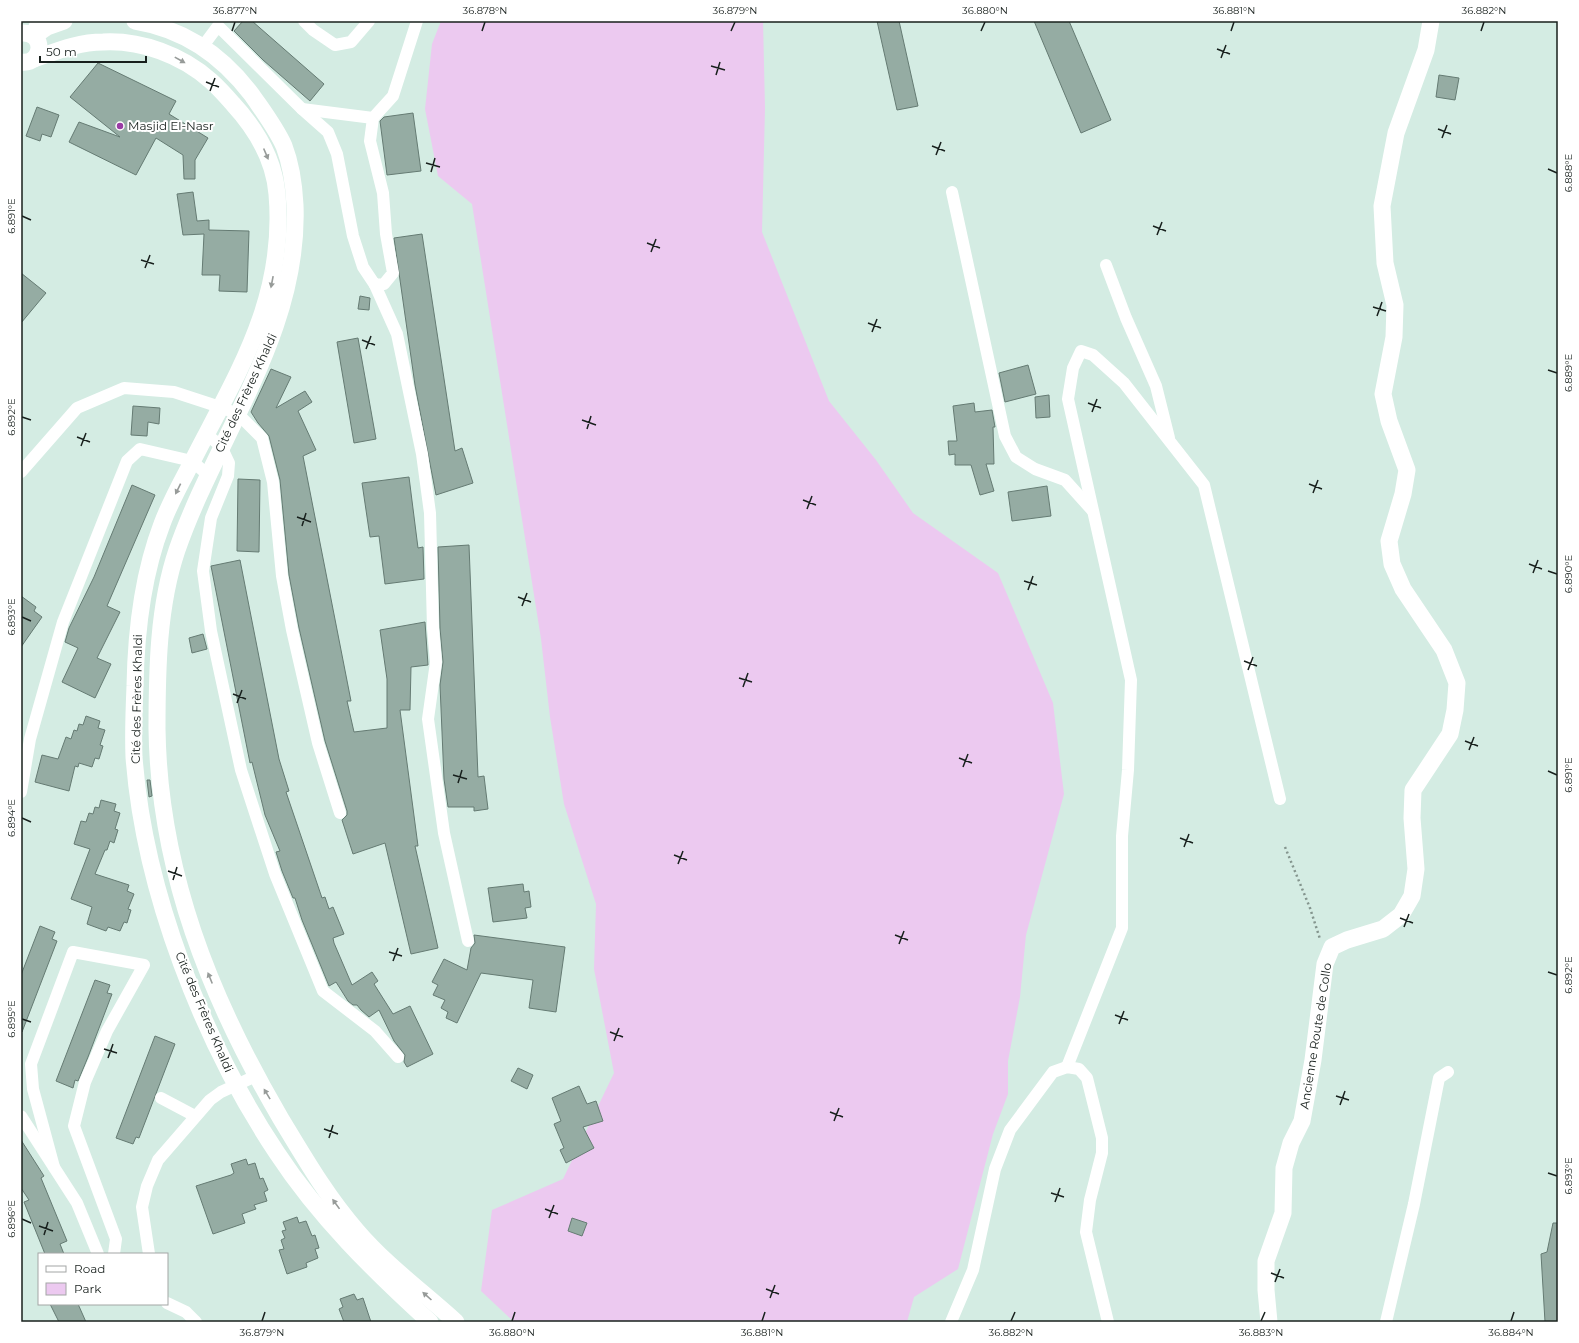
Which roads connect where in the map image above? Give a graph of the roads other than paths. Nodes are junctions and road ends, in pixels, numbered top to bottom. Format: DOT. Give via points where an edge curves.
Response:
graph roads {
  1 [pos="64,21"];
  2 [pos="135,21"];
  3 [pos="304,21"];
  4 [pos="369,21"];
  5 [pos="417,21"];
  6 [pos="1431,21"];
  7 [pos="214,24"];
  8 [pos="28,31"];
  9 [pos="203,46"];
  10 [pos="28,60"];
  11 [pos="302,109"];
  12 [pos="373,118"];
  13 [pos="952,192"];
  14 [pos="1106,265"];
  15 [pos="375,285"];
  16 [pos="220,407"];
  17 [pos="238,414"];
  18 [pos="206,434"];
  19 [pos="1171,443"];
  20 [pos="221,446"];
  21 [pos="192,462"];
  22 [pos="21,472"];
  23 [pos="208,475"];
  24 [pos="1093,510"];
  25 [pos="21,792"];
  26 [pos="1280,799"];
  27 [pos="340,812"];
  28 [pos="468,940"];
  29 [pos="398,1057"];
  30 [pos="1066,1067"];
  31 [pos="1448,1072"];
  32 [pos="256,1076"];
  33 [pos="237,1085"];
  34 [pos="162,1098"];
  35 [pos="21,1116"];
  36 [pos="195,1116"];
  37 [pos="54,1167"];
  38 [pos="98,1253"];
  39 [pos="114,1253"];
  40 [pos="149,1253"];
  41 [pos="168,1303"];
  42 [pos="196,1322"];
  43 [pos="430,1322"];
  44 [pos="456,1322"];
  45 [pos="951,1322"];
  46 [pos="1108,1322"];
  47 [pos="1269,1322"];
  48 [pos="1386,1322"];
  1 -- 8 [label="main road" via="47,28"];
  2 -- 9 [label="main road, Cité des Frères Khaldi" via="181,34"];
  3 -- 4 [label="street" via="335,45 351,42"];
  5 -- 12 [label="street" via="393,96"];
  6 -- 47 [label="main road, Ancienne Route de Collo" via="1426,50 1396,133 1382,206 1385,263 1395,304 1394,337 1383,394 1389,421 1407,470 1403,494 1389,541 1392,564 1403,589 1444,650 1456,683 1455,710 1450,734 1413,790 1412,818 1416,869 1412,896 1401,915 1383,929 1332,947 1327,960 1302,1121 1291,1143 1284,1168 1283,1213 1266,1261"];
  7 -- 9 [label="street"];
  7 -- 11 [label="street"];
  8 -- 10 [label="main road" via="39,45 39,50"];
  9 -- 17 [label="main road, Cité des Frères Khaldi" via="244,84 266,115 283,145 295,194 296,229 284,302 261,366"];
  10 -- 16 [label="main road, Cité des Frères Khaldi, one-way" via="78,43 106,41 134,44 173,56 212,81 247,120 265,150 273,171 276,190 278,235 275,263 269,296 259,326"];
  11 -- 12 [label="street"];
  11 -- 15 [label="street" via="328,132 337,154 353,236 363,267"];
  12 -- 15 [label="street" via="370,141 384,193 386,234 393,273 384,284"];
  13 -- 24 [label="street" via="1005,436 1016,457 1035,469 1065,480"];
  14 -- 19 [label="street" via="1156,386"];
  15 -- 28 [label="street" via="397,334 422,454 430,513 436,662 428,719 444,833"];
  16 -- 17 [label="street"];
  16 -- 18 [label="main road, Cité des Frères Khaldi"];
  16 -- 22 [label="street" via="174,392 124,388 77,408"];
  17 -- 20 [label="main road, Cité des Frères Khaldi"];
  17 -- 27 [label="street" via="262,438 273,482 282,576 292,630 318,743"];
  18 -- 20 [label="street"];
  18 -- 21 [label="main road, Cité des Frères Khaldi"];
  19 -- 24 [label="street" via="1124,383 1093,355 1081,351 1073,368 1068,399"];
  19 -- 26 [label="street" via="1204,485"];
  20 -- 23 [label="main road, Cité des Frères Khaldi"];
  20 -- 29 [label="street" via="229,462 228,476 210,518 203,571 211,632 241,770 275,874 322,991 375,1031"];
  21 -- 23 [label="street"];
  21 -- 25 [label="street" via="140,449 127,461 64,622 30,739"];
  21 -- 33 [label="main road, Cité des Frères Khaldi, one-way" via="164,520 148,570 136,640 134,755 146,841 171,932 187,978"];
  32 -- 23 [label="main road, Cité des Frères Khaldi, one-way" via="230,1026 195,940 169,850 159,780 158,684 166,592 193,506"];
  24 -- 30 [label="street" via="1131,680 1128,770 1122,836 1122,928"];
  30 -- 45 [label="street" via="1053,1072 1010,1130 995,1169 973,1270"];
  30 -- 46 [label="street" via="1079,1069 1087,1078 1102,1138 1102,1153 1090,1200 1086,1232"];
  31 -- 48 [label="street" via="1439,1078 1414,1204"];
  32 -- 33 [label="street"];
  44 -- 32 [label="main road, Cité des Frères Khaldi, one-way" via="379,1255 354,1228 300,1152"];
  33 -- 36 [label="street" via="210,1100"];
  33 -- 43 [label="main road, Cité des Frères Khaldi" via="277,1154 315,1204 373,1269"];
  34 -- 36 [label="street"];
  35 -- 37 [label="street"];
  36 -- 40 [label="street" via="158,1160 147,1186 142,1207"];
  37 -- 38 [label="street" via="77,1203"];
  37 -- 39 [label="street" via="33,1089 31,1064 73,952 144,965 107,1031 85,1082 74,1126 116,1239"];
  41 -- 42 [label="street" via="186,1312"];
}
